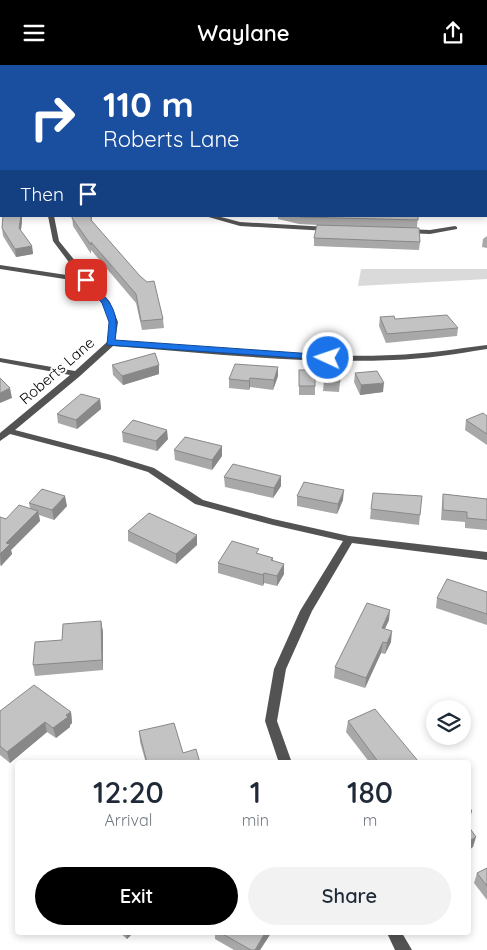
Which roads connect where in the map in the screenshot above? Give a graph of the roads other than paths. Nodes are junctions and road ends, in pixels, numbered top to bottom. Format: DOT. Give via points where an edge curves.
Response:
graph roads {
  1 [pos="51,217"];
  2 [pos="212,217"];
  3 [pos="455,228"];
  4 [pos="337,229"];
  5 [pos="393,231"];
  6 [pos="0,267"];
  7 [pos="86,280"];
  8 [pos="111,343"];
  9 [pos="487,347"];
  10 [pos="0,360"];
  11 [pos="77,374"];
  12 [pos="4,435"];
  13 [pos="349,539"];
  14 [pos="487,556"];
  15 [pos="285,760"];
  16 [pos="395,935"];
  17 [pos="404,950"];
  1 -- 7 [label="street, Roberts Lane" via="56,241"];
  2 -- 4 [label="street" via="240,224"];
  3 -- 5 [label="street"];
  6 -- 7 [label="street"];
  7 -- 8 [label="street, Roberts Lane" via="106,302 114,322"];
  8 -- 9 [label="street" via="346,359 418,357"];
  8 -- 11 [label="street, Roberts Lane"];
  10 -- 11 [label="street"];
  11 -- 12 [label="street, Roberts Lane"];
  12 -- 13 [label="street" via="112,458 151,470 200,502"];
  13 -- 14 [label="street"];
  13 -- 15 [label="street" via="306,611 280,669 271,721"];
  16 -- 17 [label="street"];
}
